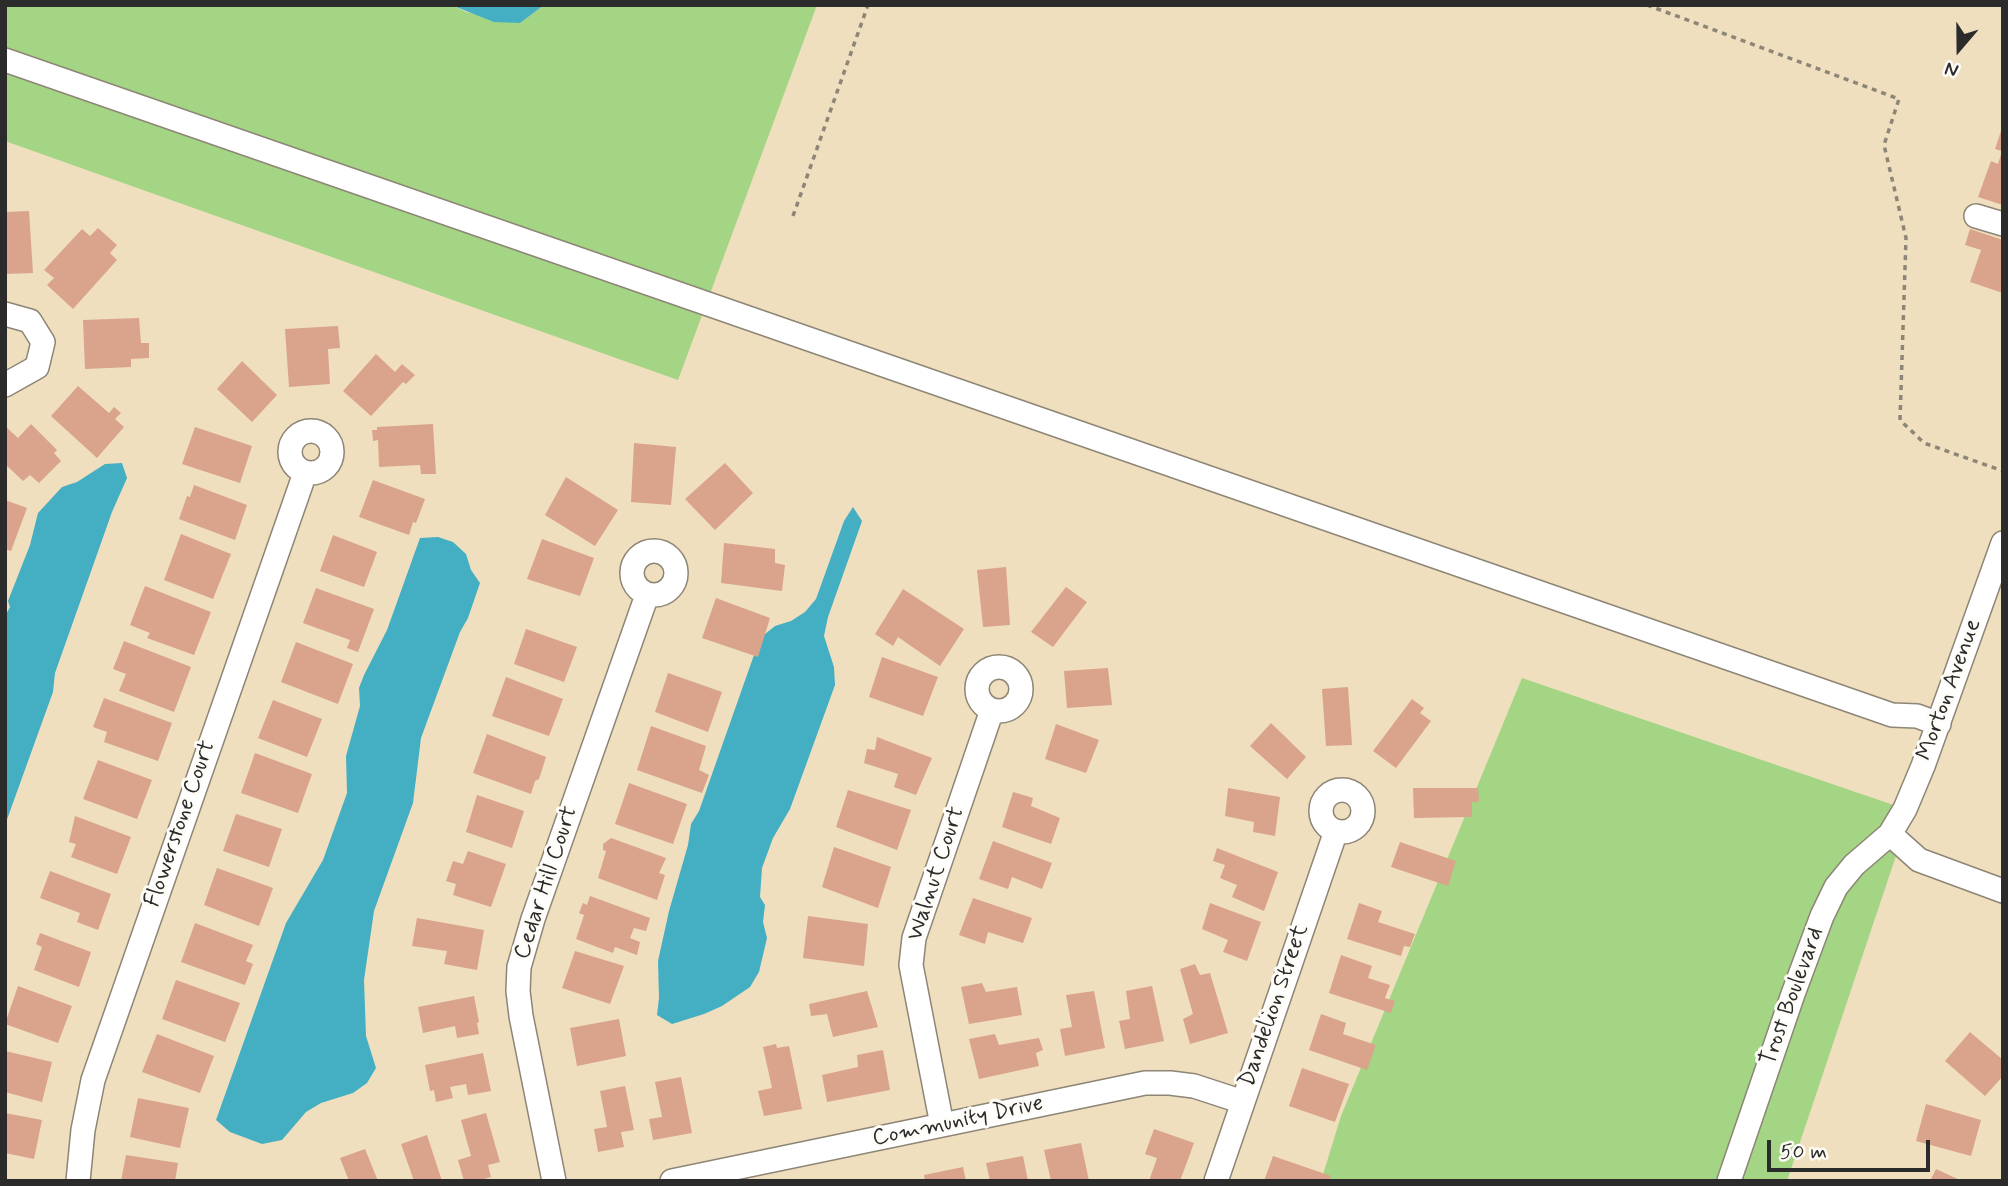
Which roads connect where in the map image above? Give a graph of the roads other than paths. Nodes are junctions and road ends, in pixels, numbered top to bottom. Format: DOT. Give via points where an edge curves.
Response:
graph roads {
  1 [pos="5,60"];
  2 [pos="1976,216"];
  3 [pos="2003,224"];
  4 [pos="5,314"];
  5 [pos="5,385"];
  6 [pos="305,473"];
  7 [pos="2003,543"];
  8 [pos="647,595"];
  9 [pos="992,710"];
  10 [pos="1939,724"];
  11 [pos="1336,831"];
  12 [pos="1890,834"];
  13 [pos="2003,891"];
  14 [pos="1243,1102"];
  15 [pos="942,1125"];
  16 [pos="737,1174"];
  17 [pos="78,1181"];
  18 [pos="554,1181"];
  19 [pos="672,1181"];
  20 [pos="1216,1181"];
  21 [pos="1729,1181"];
  1 -- 10 [label="street" via="1892,715 1917,716"];
  2 -- 3 [label="street"];
  4 -- 5 [label="street" via="30,321 43,342 37,367"];
  6 -- 17 [label="street, Flowerstone Court" via="93,1080"];
  7 -- 10 [label="street, Morton Avenue"];
  8 -- 18 [label="street, Cedar Hill Court" via="519,967 521,1016"];
  9 -- 15 [label="street, Walnut Court" via="914,938 911,965"];
  10 -- 12 [label="street, Morton Avenue" via="1914,789"];
  11 -- 14 [label="street, Dandelion Street"];
  12 -- 13 [label="street" via="1919,860"];
  12 -- 21 [label="street, Trost Boulevard" via="1854,865 1836,887 1822,916"];
  14 -- 15 [label="street, Community Drive" via="1194,1086 1145,1083"];
  14 -- 20 [label="street, Dandelion Street"];
  15 -- 16 [label="street, Community Drive"];
  16 -- 19 [label="street, Community Drive"];
}
